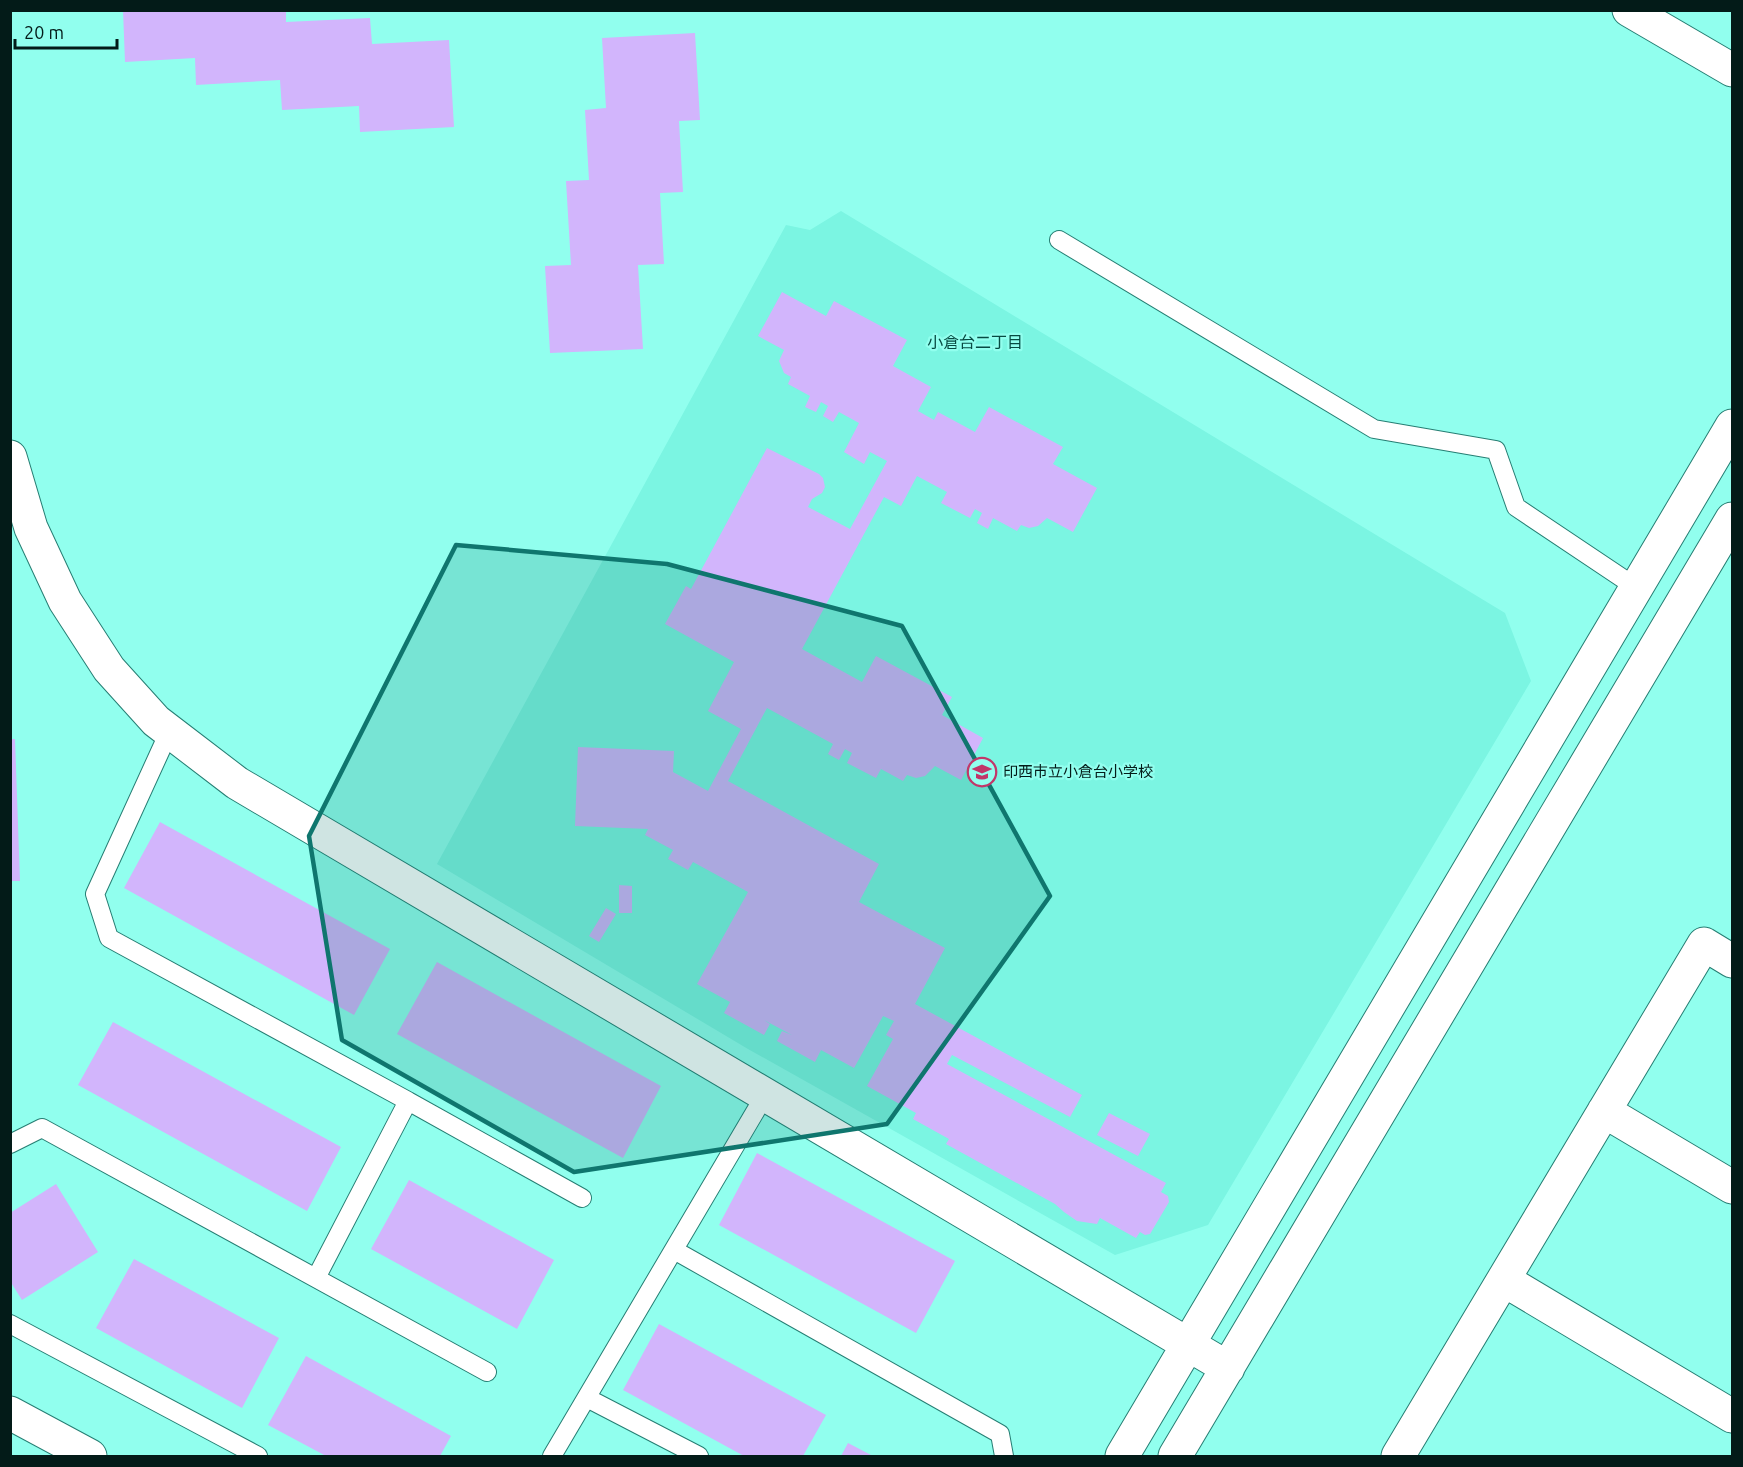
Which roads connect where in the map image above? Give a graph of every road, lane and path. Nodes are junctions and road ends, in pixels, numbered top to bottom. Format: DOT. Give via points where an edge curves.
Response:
graph roads {
  1 [pos="1629,10"];
  2 [pos="1732,70"];
  3 [pos="1059,240"];
  4 [pos="1732,426"];
  5 [pos="10,457"];
  6 [pos="1732,519"];
  7 [pos="1637,588"];
  8 [pos="169,732"];
  9 [pos="1732,962"];
  10 [pos="765,1095"];
  11 [pos="408,1101"];
  12 [pos="1604,1111"];
  13 [pos="10,1144"];
  14 [pos="1732,1187"];
  15 [pos="582,1197"];
  16 [pos="674,1250"];
  17 [pos="316,1278"];
  18 [pos="1504,1280"];
  19 [pos="10,1324"];
  20 [pos="1188,1345"];
  21 [pos="1228,1368"];
  22 [pos="487,1372"];
  23 [pos="587,1398"];
  24 [pos="10,1413"];
  25 [pos="1732,1416"];
  26 [pos="1409,1453"];
  27 [pos="90,1456"];
  28 [pos="258,1456"];
  29 [pos="552,1456"];
  30 [pos="699,1456"];
  31 [pos="1004,1456"];
  32 [pos="1122,1456"];
  33 [pos="1175,1456"];
  1 -- 2 [label="street"];
  3 -- 7 [label="lane" via="1374,429 1496,450 1516,507"];
  4 -- 7 [label="street"];
  5 -- 8 [label="street" via="31,528 65,601 109,669"];
  6 -- 21 [label="street"];
  7 -- 20 [label="street"];
  8 -- 10 [label="street" via="237,783"];
  8 -- 11 [label="lane" via="95,894 109,938"];
  9 -- 12 [label="street" via="1704,944"];
  10 -- 16 [label="lane"];
  10 -- 20 [label="street"];
  11 -- 15 [label="lane"];
  11 -- 17 [label="lane"];
  12 -- 14 [label="street"];
  12 -- 18 [label="street"];
  13 -- 17 [label="lane" via="42,1128"];
  16 -- 23 [label="lane"];
  16 -- 31 [label="lane" via="999,1434"];
  17 -- 22 [label="lane"];
  18 -- 25 [label="street"];
  18 -- 26 [label="street"];
  19 -- 28 [label="lane"];
  20 -- 21 [label="street"];
  20 -- 32 [label="street"];
  21 -- 33 [label="street"];
  23 -- 29 [label="lane"];
  23 -- 30 [label="lane"];
  24 -- 27 [label="street"];
}
